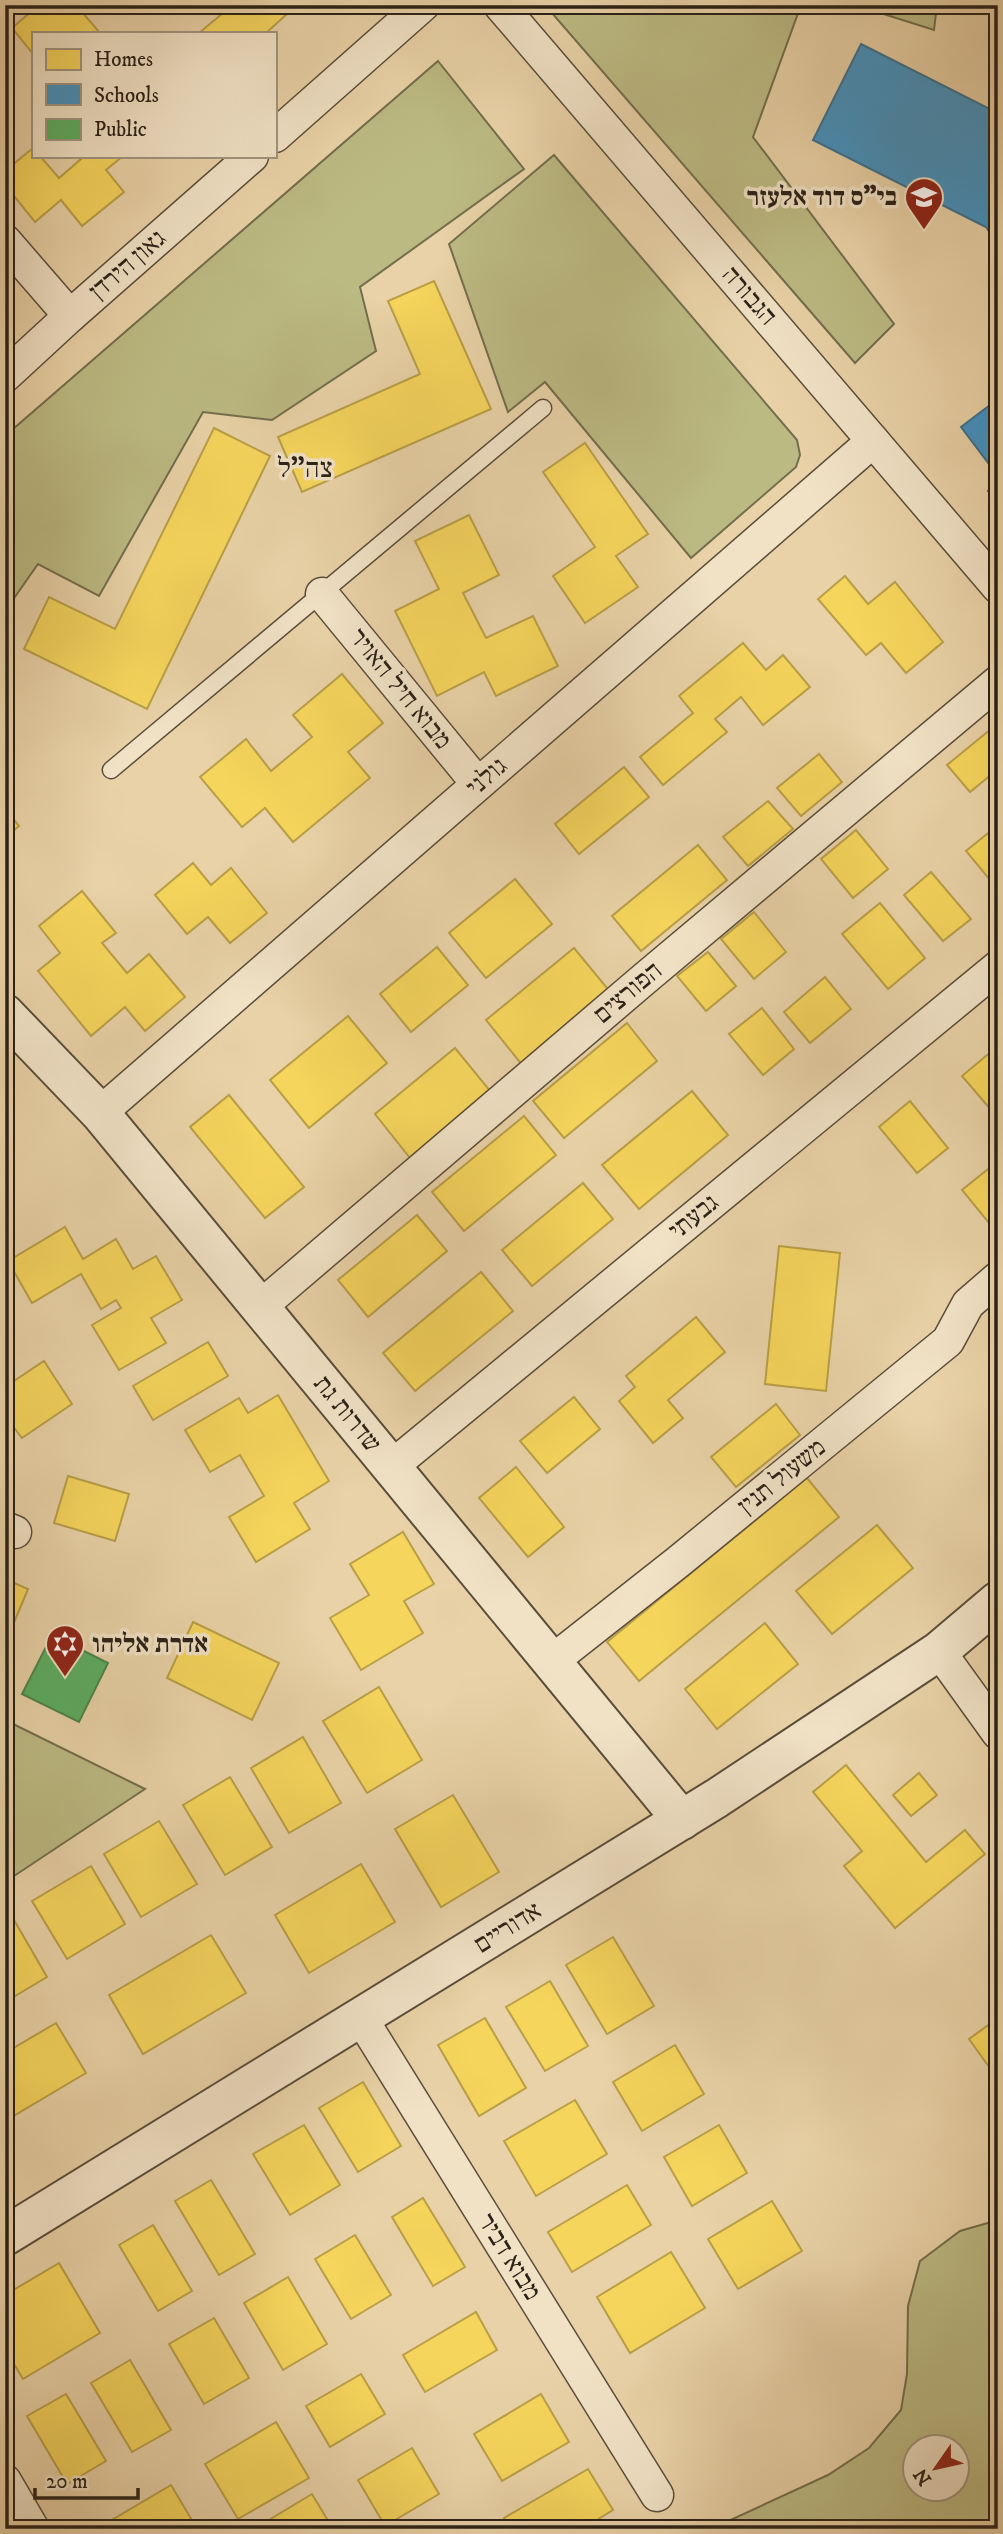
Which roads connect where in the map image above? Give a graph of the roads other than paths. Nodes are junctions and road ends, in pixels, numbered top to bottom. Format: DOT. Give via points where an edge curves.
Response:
graph roads {
  1 [pos="423,5"];
  2 [pos="500,5"];
  3 [pos="276,135"];
  4 [pos="250,158"];
  5 [pos="5,241"];
  6 [pos="69,316"];
  7 [pos="5,376"];
  8 [pos="543,408"];
  9 [pos="873,441"];
  10 [pos="998,587"];
  11 [pos="322,594"];
  12 [pos="998,682"];
  13 [pos="111,770"];
  14 [pos="478,784"];
  15 [pos="998,967"];
  16 [pos="5,1014"];
  17 [pos="100,1113"];
  18 [pos="998,1278"];
  19 [pos="260,1307"];
  20 [pos="391,1467"];
  21 [pos="998,1601"];
  22 [pos="939,1651"];
  23 [pos="551,1662"];
  24 [pos="998,1732"];
  25 [pos="682,1821"];
  26 [pos="361,2018"];
  27 [pos="5,2236"];
  28 [pos="5,2481"];
  29 [pos="656,2495"];
  30 [pos="33,2529"];
  1 -- 3 [label="street"];
  2 -- 9 [label="street, הגבורה"];
  4 -- 6 [label="street, גאון הירדן"];
  5 -- 6 [label="street"];
  6 -- 7 [label="street, גאון הירדן"];
  8 -- 11 [label="lane"];
  9 -- 10 [label="street, הגבורה"];
  9 -- 14 [label="street, גולני"];
  11 -- 13 [label="lane"];
  11 -- 14 [label="street, מבוא חיל האויר"];
  12 -- 19 [label="street, הפורצים"];
  14 -- 17 [label="street, גולני"];
  15 -- 20 [label="street, גבעתי"];
  16 -- 17 [label="street, שדרות גת"];
  17 -- 19 [label="street, שדרות גת"];
  18 -- 23 [label="street, משעול תנין" via="968,1304 948,1341"];
  19 -- 20 [label="street, שדרות גת"];
  20 -- 23 [label="street, שדרות גת"];
  21 -- 22 [label="street, אדוריים"];
  22 -- 24 [label="street"];
  22 -- 25 [label="street, אדוריים"];
  23 -- 25 [label="street, שדרות גת"];
  25 -- 26 [label="street, אדוריים"];
  26 -- 27 [label="street, אדוריים"];
  26 -- 29 [label="street, מבוא דביר"];
  28 -- 30 [label="street"];
}
